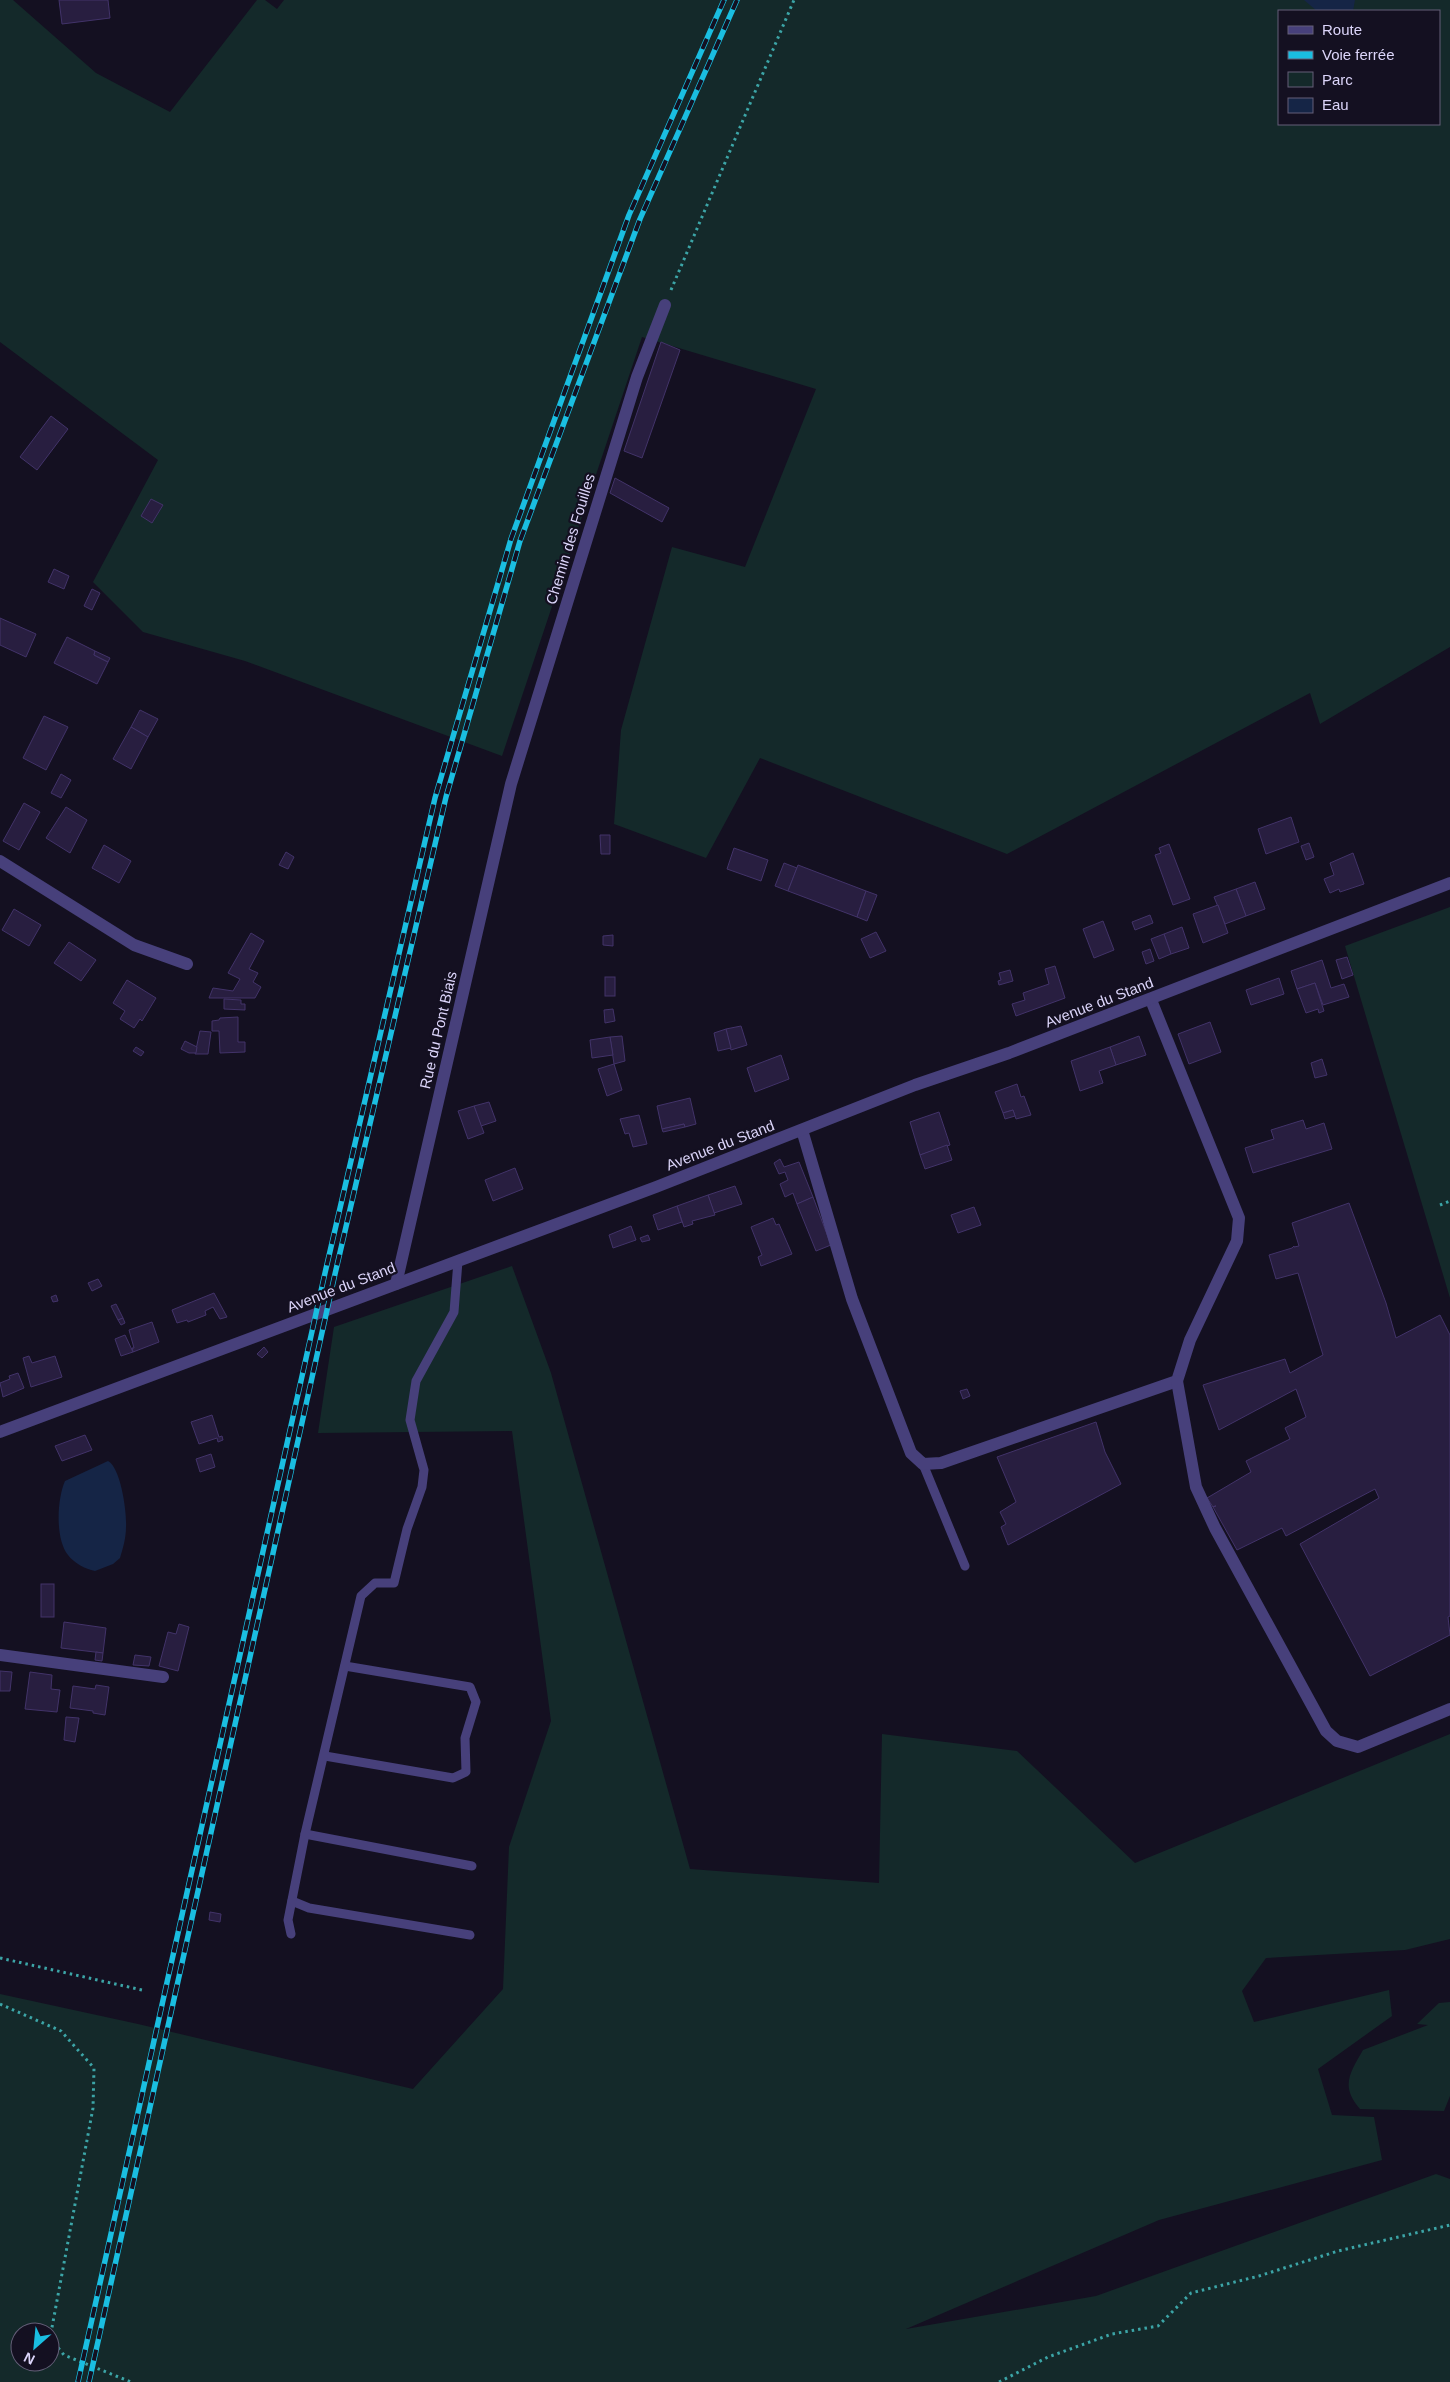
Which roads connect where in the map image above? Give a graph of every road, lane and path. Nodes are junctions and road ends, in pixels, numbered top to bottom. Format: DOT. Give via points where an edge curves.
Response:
graph roads {
  1 [pos="794,0"];
  2 [pos="665,305"];
  3 [pos="511,784"];
  4 [pos="0,861"];
  5 [pos="1450,884"];
  6 [pos="186,964"];
  7 [pos="1150,1000"];
  8 [pos="802,1130"];
  9 [pos="1450,1201"];
  10 [pos="1440,1205"];
  11 [pos="458,1261"];
  12 [pos="396,1284"];
  13 [pos="1177,1381"];
  14 [pos="0,1432"];
  15 [pos="923,1464"];
  16 [pos="965,1566"];
  17 [pos="0,1655"];
  18 [pos="345,1666"];
  19 [pos="163,1677"];
  20 [pos="1450,1709"];
  21 [pos="325,1756"];
  22 [pos="305,1834"];
  23 [pos="472,1866"];
  24 [pos="292,1901"];
  25 [pos="291,1934"];
  26 [pos="470,1935"];
  27 [pos="0,1958"];
  28 [pos="142,1990"];
  29 [pos="0,2004"];
  30 [pos="1450,2225"];
  31 [pos="131,2382"];
  32 [pos="999,2382"];
  1 -- 2 [label="path"];
  2 -- 3 [label="street, Chemin des Fouilles" via="637,377"];
  3 -- 12 [label="street, Rue du Pont Biais"];
  4 -- 6 [label="street" via="134,945"];
  5 -- 7 [label="street, Avenue du Stand"];
  7 -- 8 [label="street, Avenue du Stand" via="915,1085"];
  7 -- 13 [label="street" via="1238,1218 1238,1241 1190,1340"];
  8 -- 11 [label="street, Avenue du Stand"];
  8 -- 15 [label="street" via="852,1299 911,1453"];
  9 -- 10 [label="path"];
  11 -- 12 [label="street, Avenue du Stand"];
  11 -- 18 [label="lane" via="454,1312 416,1381 411,1410 410,1420 424,1470 422,1487 407,1529 394,1583 375,1583 361,1596"];
  12 -- 14 [label="street, Avenue du Stand"];
  13 -- 15 [label="street" via="941,1463"];
  13 -- 20 [label="street" via="1196,1487 1214,1528 1326,1731 1337,1741 1358,1747"];
  15 -- 16 [label="lane"];
  17 -- 19 [label="street"];
  18 -- 21 [label="lane"];
  18 -- 21 [label="lane" via="470,1687 476,1702 465,1738 466,1772 453,1778"];
  21 -- 22 [label="lane"];
  22 -- 23 [label="lane"];
  22 -- 24 [label="lane"];
  24 -- 25 [label="lane" via="288,1920"];
  24 -- 26 [label="lane" via="309,1908"];
  27 -- 28 [label="path"];
  29 -- 31 [label="path" via="61,2031 94,2068 93,2108 50,2338 64,2355"];
  30 -- 32 [label="path" via="1338,2251 1191,2293 1158,2326 1112,2334 1048,2357"];
}
